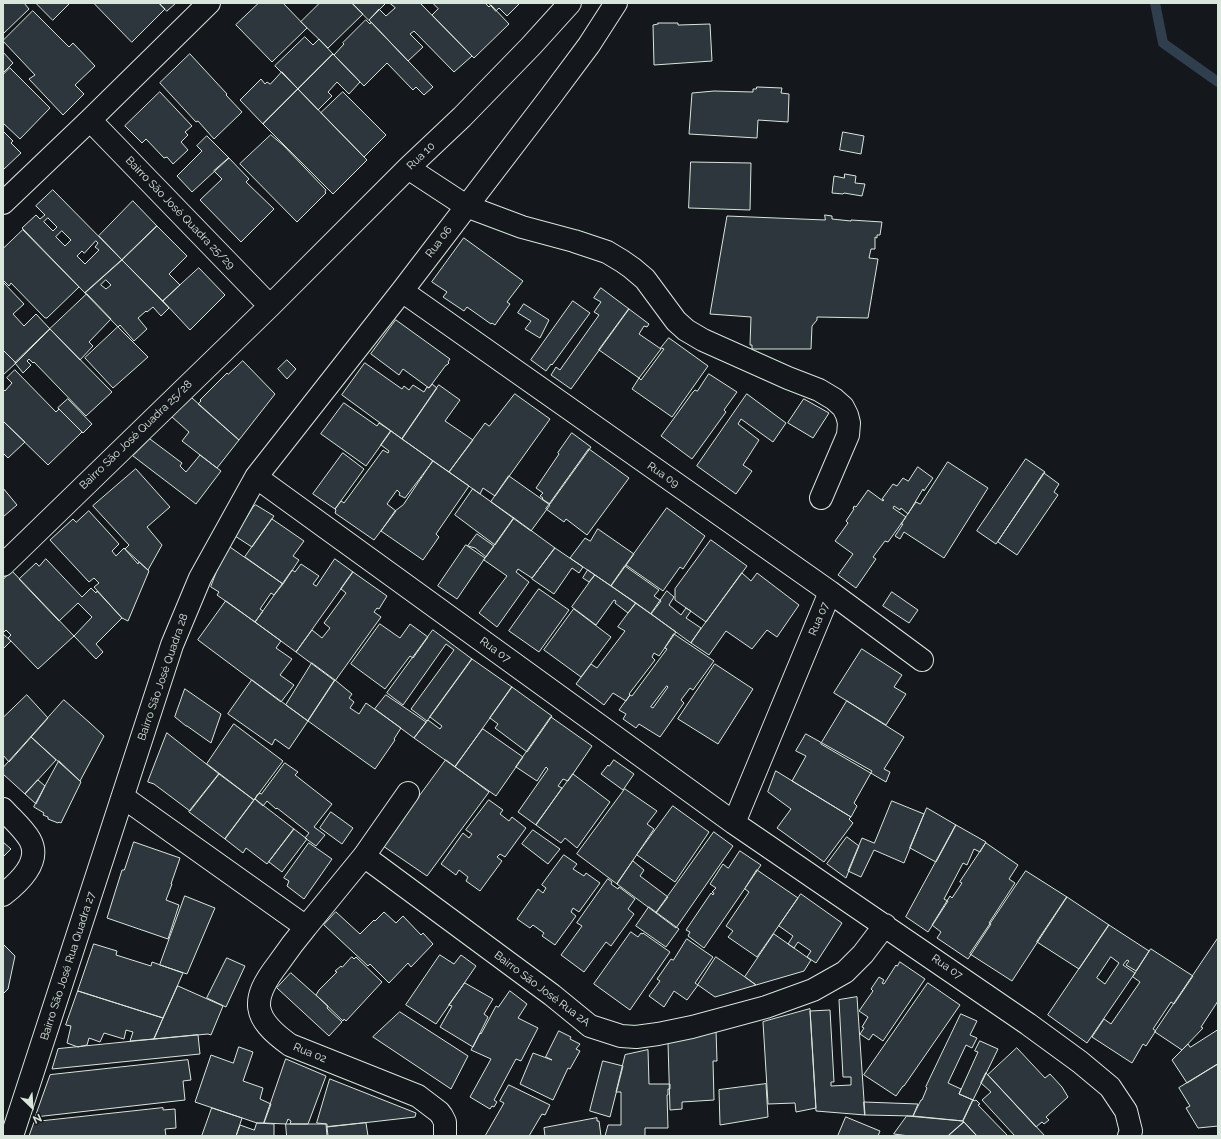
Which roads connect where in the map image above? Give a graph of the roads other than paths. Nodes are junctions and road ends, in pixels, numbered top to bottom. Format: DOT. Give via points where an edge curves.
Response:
graph roads {
  1 [pos="209,3"];
  2 [pos="570,3"];
  3 [pos="616,3"];
  4 [pos="90,120"];
  5 [pos="408,168"];
  6 [pos="3,202"];
  7 [pos="466,206"];
  8 [pos="402,291"];
  9 [pos="270,306"];
  10 [pos="256,477"];
  11 [pos="821,498"];
  12 [pos="3,565"];
  13 [pos="830,592"];
  14 [pos="922,660"];
  15 [pos="408,793"];
  16 [pos="123,797"];
  17 [pos="3,809"];
  18 [pos="734,823"];
  19 [pos="364,856"];
  20 [pos="3,896"];
  21 [pos="884,925"];
  22 [pos="306,927"];
  23 [pos="12,1136"];
  24 [pos="445,1136"];
  25 [pos="1129,1136"];
  1 -- 4 [label="street"];
  2 -- 5 [label="street, Rua 10" via="462,117"];
  3 -- 7 [label="street, Rua 06" via="555,91"];
  4 -- 6 [label="street"];
  4 -- 9 [label="street, Bairro São José Quadra 25/29"];
  5 -- 7 [label="street"];
  5 -- 9 [label="street, Rua 10"];
  7 -- 8 [label="street, Rua 06"];
  7 -- 11 [label="street" via="522,227 606,252 632,268 644,279 686,330 834,399 848,415 848,435"];
  8 -- 10 [label="street, Rua 06"];
  8 -- 13 [label="street, Rua 09"];
  9 -- 12 [label="street, Bairro São José Quadra 25/28"];
  10 -- 16 [label="street, Bairro São José Quadra 28" via="200,578 172,645"];
  10 -- 18 [label="street, Rua 07"];
  13 -- 14 [label="street, Rua 09"];
  13 -- 18 [label="street, Rua 07"];
  15 -- 19 [label="street, Rua 02"];
  16 -- 22 [label="street"];
  16 -- 23 [label="street, Bairro São José Rua Quadra 27"];
  17 -- 20 [label="street" via="31,841 33,855 26,873"];
  18 -- 21 [label="street, Rua 07"];
  19 -- 21 [label="street, Bairro São José Rua 2A" via="590,1026 621,1036 636,1037 692,1027 766,1007 813,990 845,972 872,943"];
  19 -- 22 [label="street, Rua 02"];
  21 -- 25 [label="street, Rua 07" via="1028,1024 1110,1087 1126,1111 1131,1131"];
  22 -- 24 [label="street, Rua 02" via="266,980 259,994 259,1010 267,1025 290,1045 418,1096 442,1116 446,1126"];
}
